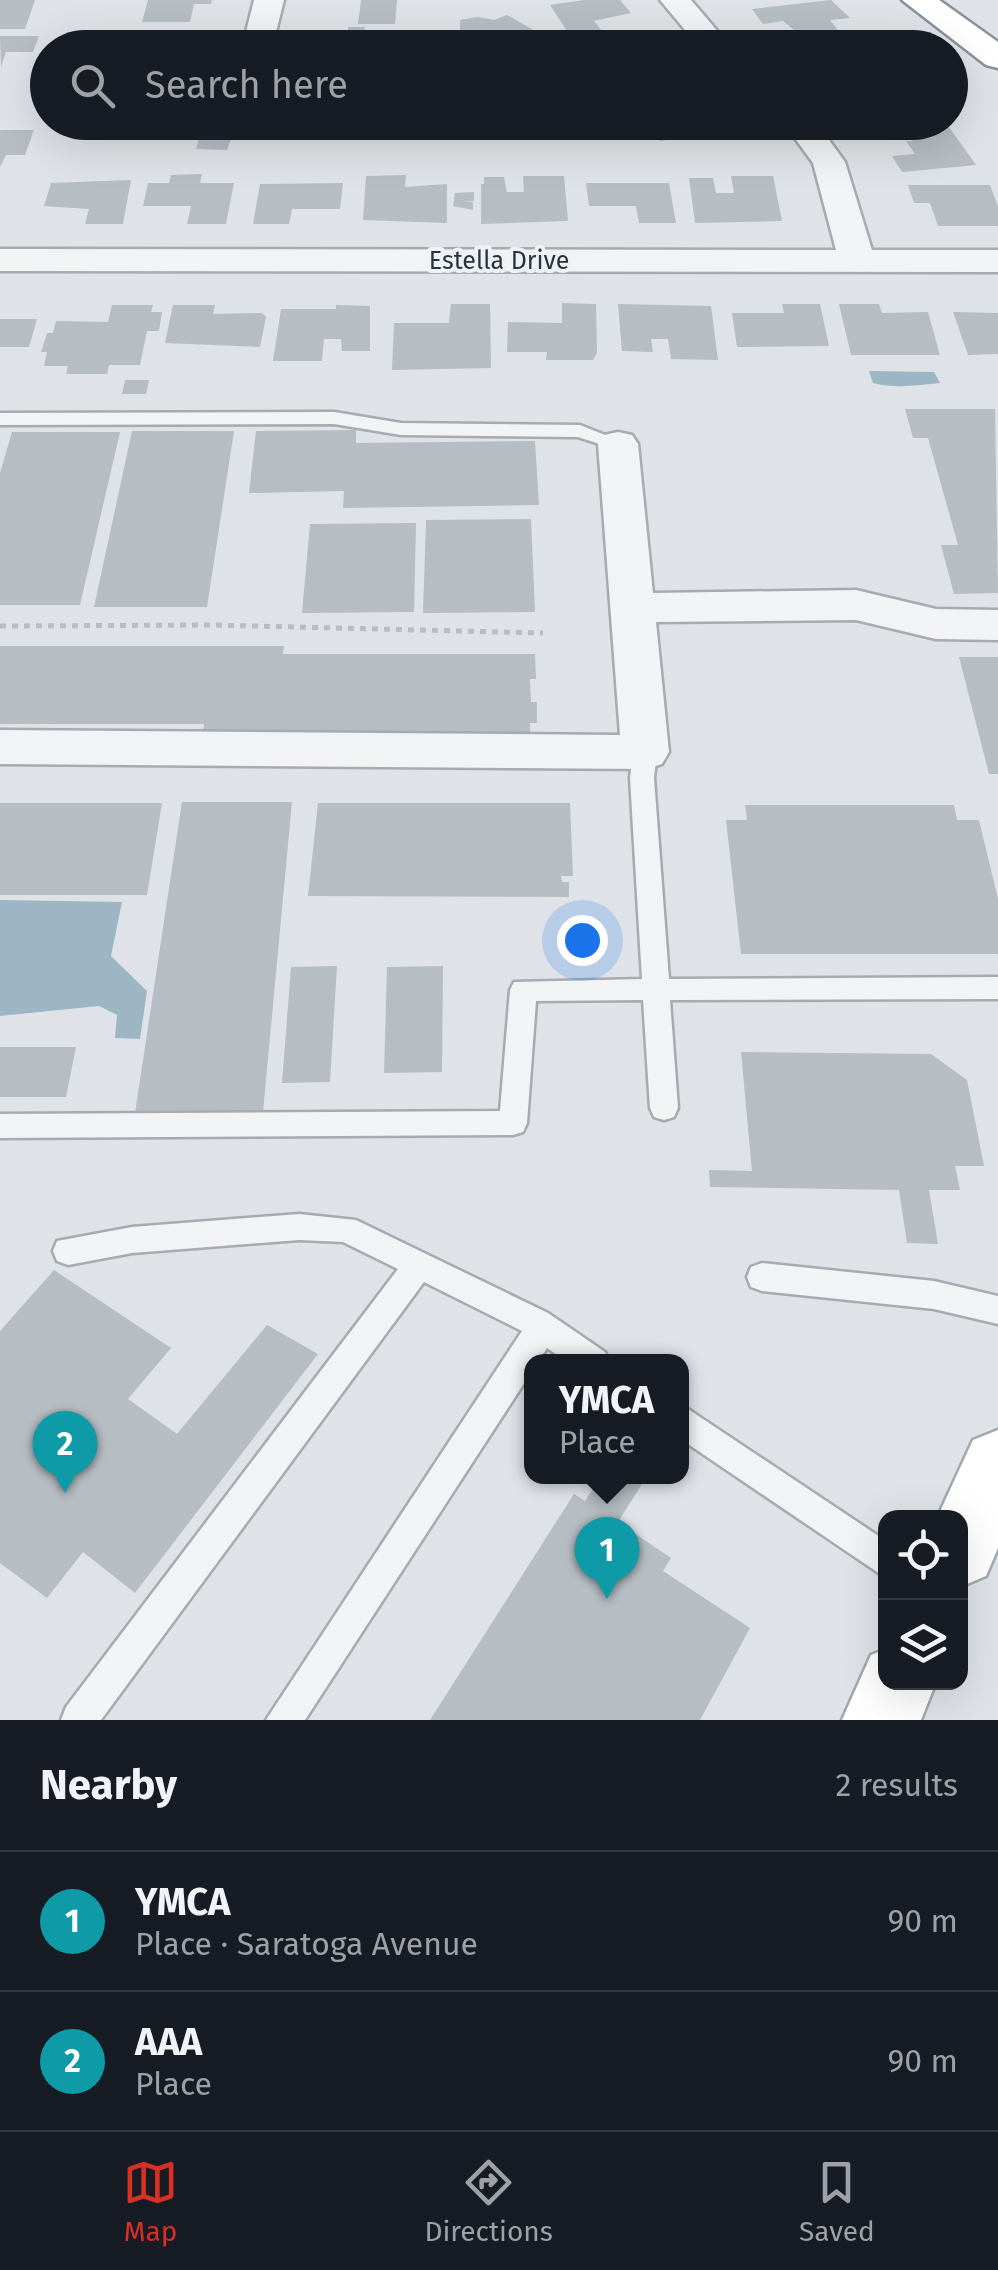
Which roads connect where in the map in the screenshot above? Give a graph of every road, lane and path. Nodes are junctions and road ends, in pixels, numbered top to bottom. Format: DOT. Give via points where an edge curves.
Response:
graph roads {
  1 [pos="268,0"];
  2 [pos="675,0"];
  3 [pos="918,0"];
  4 [pos="261,30"];
  5 [pos="696,30"];
  6 [pos="959,30"];
  7 [pos="968,36"];
  8 [pos="998,58"];
  9 [pos="813,140"];
  10 [pos="0,260"];
  11 [pos="857,261"];
  12 [pos="998,261"];
  13 [pos="0,419"];
  14 [pos="618,444"];
  15 [pos="633,608"];
  16 [pos="998,625"];
  17 [pos="0,626"];
  18 [pos="543,633"];
  19 [pos="0,747"];
  20 [pos="645,752"];
  21 [pos="998,988"];
  22 [pos="655,989"];
  23 [pos="664,1108"];
  24 [pos="0,1126"];
  25 [pos="68,1252"];
  26 [pos="419,1265"];
  27 [pos="762,1276"];
  28 [pos="998,1310"];
  29 [pos="543,1327"];
  30 [pos="525,1354"];
  31 [pos="582,1354"];
  32 [pos="524,1356"];
  33 [pos="689,1425"];
  34 [pos="998,1465"];
  35 [pos="968,1532"];
  36 [pos="878,1555"];
  37 [pos="895,1690"];
  38 [pos="79,1720"];
  39 [pos="284,1720"];
  40 [pos="882,1720"];
  1 -- 4 [label="street"];
  2 -- 5 [label="street"];
  3 -- 6 [label="main road"];
  7 -- 8 [label="main road"];
  9 -- 11 [label="street" via="829,162"];
  10 -- 11 [label="street, Estella Drive"];
  11 -- 12 [label="street, Estella Drive"];
  13 -- 14 [label="lane" via="334,418 401,429 580,431"];
  14 -- 15 [label="street"];
  15 -- 16 [label="street" via="856,606 936,624"];
  15 -- 20 [label="street"];
  17 -- 18 [label="path"];
  19 -- 20 [label="street"];
  20 -- 22 [label="lane"];
  21 -- 22 [label="lane"];
  22 -- 23 [label="lane"];
  22 -- 24 [label="lane" via="523,990 514,1122"];
  25 -- 26 [label="lane" via="132,1240 299,1227 346,1230"];
  26 -- 29 [label="lane"];
  26 -- 38 [label="lane"];
  27 -- 28 [label="lane" via="934,1295"];
  29 -- 30 [label="lane"];
  29 -- 31 [label="lane"];
  32 -- 39 [label="lane"];
  33 -- 36 [label="lane"];
  34 -- 35 [label="main road"];
  37 -- 40 [label="main road"];
}
